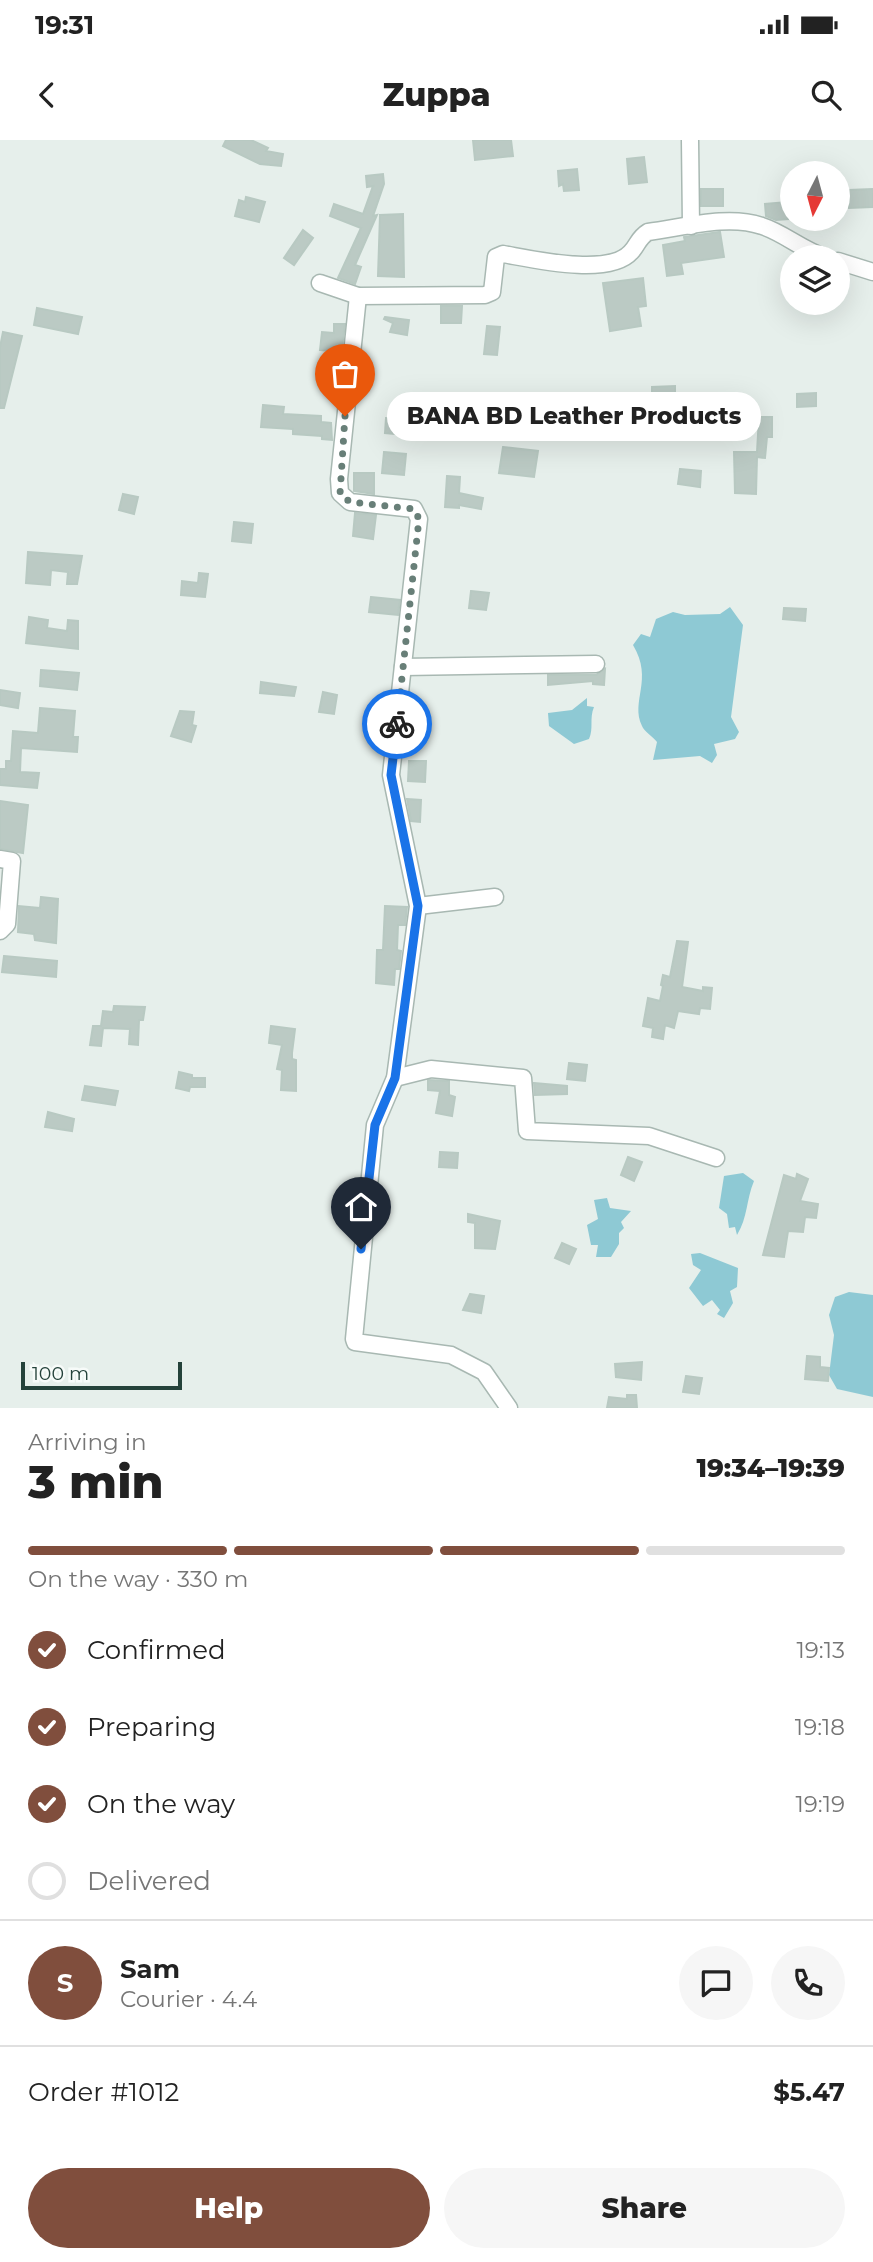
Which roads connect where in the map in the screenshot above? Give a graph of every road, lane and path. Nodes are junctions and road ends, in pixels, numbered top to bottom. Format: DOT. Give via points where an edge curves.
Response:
graph roads {
  1 [pos="690,140"];
  2 [pos="691,226"];
  3 [pos="795,245"];
  4 [pos="850,265"];
  5 [pos="873,272"];
  6 [pos="320,283"];
  7 [pos="358,296"];
  8 [pos="596,664"];
  9 [pos="403,667"];
  10 [pos="0,859"];
  11 [pos="495,897"];
  12 [pos="418,906"];
  13 [pos="0,931"];
  14 [pos="395,1078"];
  15 [pos="716,1158"];
  16 [pos="509,1408"];
  1 -- 2 [label="street"];
  2 -- 3 [label="street" via="732,222 762,226"];
  2 -- 7 [label="street" via="648,232 618,261 585,266 503,254 496,257 495,286 485,295"];
  4 -- 5 [label="street"];
  6 -- 7 [label="street"];
  7 -- 9 [label="street" via="340,494 350,502 414,509 419,519"];
  8 -- 9 [label="street"];
  9 -- 12 [label="street" via="391,775"];
  10 -- 13 [label="street" via="12,861 7,924"];
  11 -- 12 [label="street"];
  12 -- 14 [label="street"];
  14 -- 15 [label="street" via="431,1069 523,1078 527,1131 649,1136"];
  14 -- 16 [label="street" via="375,1125 355,1342 451,1355 484,1372"];
}
